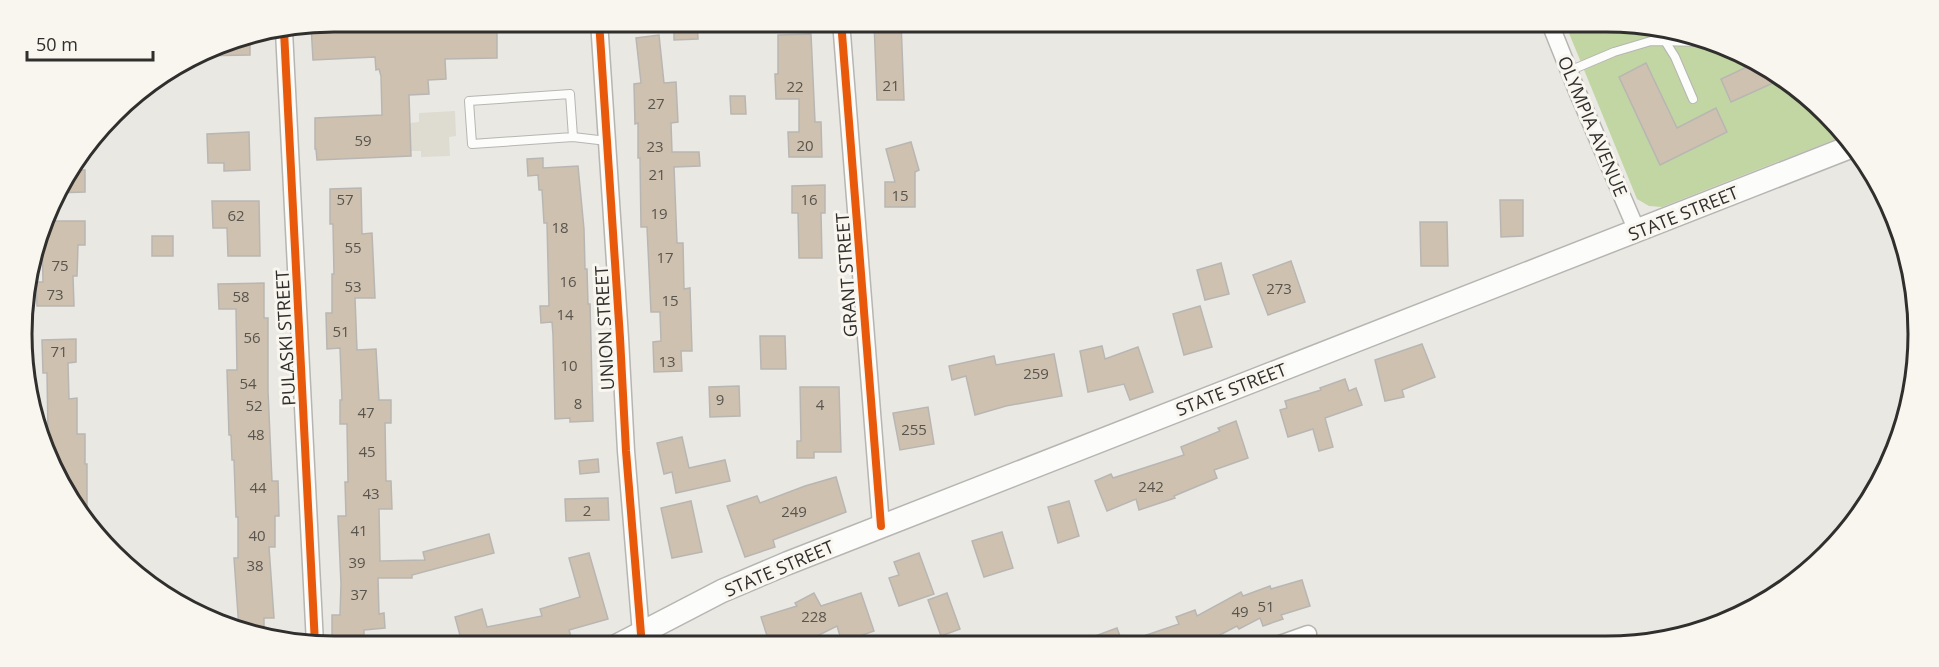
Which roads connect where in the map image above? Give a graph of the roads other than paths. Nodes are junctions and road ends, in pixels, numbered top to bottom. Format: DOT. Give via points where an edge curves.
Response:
graph roads {
  1 [pos="600,32"];
  2 [pos="843,32"];
  3 [pos="1553,32"];
  4 [pos="284,36"];
  5 [pos="1665,41"];
  6 [pos="1682,41"];
  7 [pos="1569,71"];
  8 [pos="1693,99"];
  9 [pos="573,137"];
  10 [pos="607,141"];
  11 [pos="1844,149"];
  12 [pos="1636,231"];
  13 [pos="881,526"];
  14 [pos="641,634"];
  15 [pos="1308,634"];
  16 [pos="315,635"];
  17 [pos="637,636"];
  18 [pos="1302,636"];
  1 -- 10 [label="street, UNION STREET"];
  2 -- 13 [label="street, GRANT STREET"];
  3 -- 7 [label="street, OLYMPIA AVENUE"];
  4 -- 16 [label="street, PULASKI STREET"];
  5 -- 6 [label="lane"];
  5 -- 7 [label="lane" via="1634,46"];
  5 -- 8 [label="lane"];
  7 -- 12 [label="street, OLYMPIA AVENUE"];
  9 -- 9 [label="lane" via="472,144 469,101 570,94"];
  9 -- 10 [label="lane"];
  10 -- 14 [label="street, UNION STREET"];
  11 -- 12 [label="main road, STATE STREET"];
  12 -- 13 [label="main road, STATE STREET"];
  13 -- 14 [label="main road, STATE STREET" via="722,591"];
  14 -- 17 [label="main road, STATE STREET"];
  15 -- 18 [label="street"];
}
